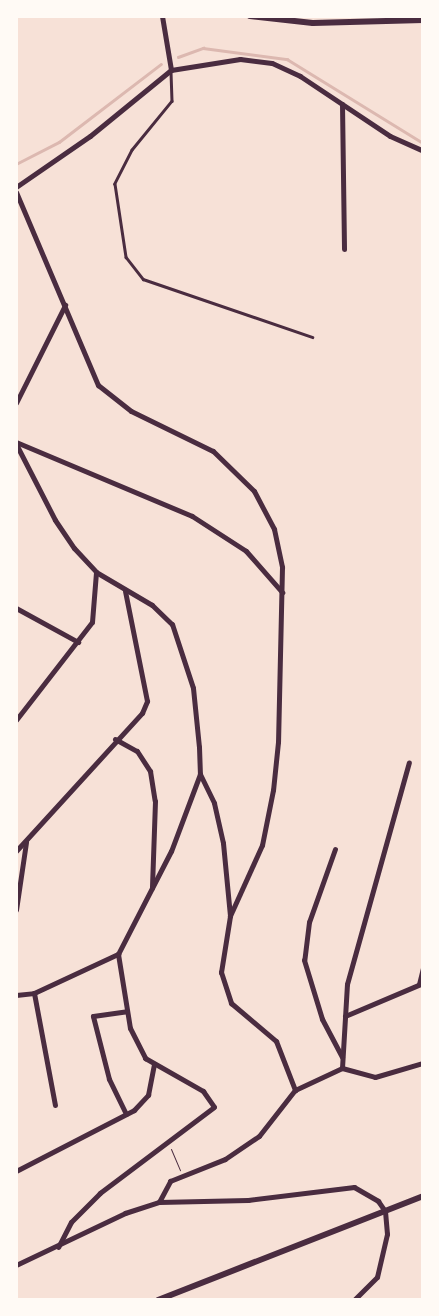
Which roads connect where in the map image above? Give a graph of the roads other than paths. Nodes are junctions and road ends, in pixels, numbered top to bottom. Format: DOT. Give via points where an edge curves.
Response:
graph roads {
  1 [pos="162,16"];
  2 [pos="250,16"];
  3 [pos="423,20"];
  4 [pos="171,70"];
  5 [pos="342,104"];
  6 [pos="423,151"];
  7 [pos="16,187"];
  8 [pos="16,192"];
  9 [pos="344,249"];
  10 [pos="65,305"];
  11 [pos="312,336"];
  12 [pos="16,403"];
  13 [pos="16,443"];
  14 [pos="96,572"];
  15 [pos="125,592"];
  16 [pos="282,592"];
  17 [pos="16,608"];
  18 [pos="78,642"];
  19 [pos="16,720"];
  20 [pos="114,739"];
  21 [pos="409,762"];
  22 [pos="200,774"];
  23 [pos="26,842"];
  24 [pos="335,849"];
  25 [pos="16,851"];
  26 [pos="152,888"];
  27 [pos="16,910"];
  28 [pos="230,916"];
  29 [pos="118,954"];
  30 [pos="423,968"];
  31 [pos="421,984"];
  32 [pos="34,993"];
  33 [pos="16,995"];
  34 [pos="127,1011"];
  35 [pos="345,1016"];
  36 [pos="342,1058"];
  37 [pos="423,1063"];
  38 [pos="154,1065"];
  39 [pos="342,1068"];
  40 [pos="295,1090"];
  41 [pos="55,1105"];
  42 [pos="126,1114"];
  43 [pos="16,1171"];
  44 [pos="423,1196"];
  45 [pos="159,1202"];
  46 [pos="385,1211"];
  47 [pos="58,1247"];
  48 [pos="16,1265"];
  49 [pos="158,1300"];
  50 [pos="354,1300"];
  1 -- 4 [label="street"];
  2 -- 3 [label="street" via="313,23"];
  4 -- 5 [label="street" via="240,59 262,60 300,76"];
  4 -- 7 [label="street" via="90,136"];
  4 -- 11 [label="lane" via="172,101 132,150 115,184 126,257 143,279 158,286"];
  5 -- 6 [label="street" via="390,136"];
  5 -- 9 [label="street"];
  8 -- 10 [label="street"];
  10 -- 12 [label="street"];
  10 -- 16 [label="street" via="88,368 106,393 130,411 213,451 254,491 274,529"];
  13 -- 14 [label="street" via="55,520"];
  13 -- 16 [label="street" via="192,516 246,551"];
  14 -- 15 [label="street"];
  14 -- 18 [label="street" via="95,610"];
  15 -- 20 [label="street" via="147,701 142,714"];
  15 -- 22 [label="street" via="163,613 178,636 193,688"];
  16 -- 28 [label="street" via="273,790 262,845"];
  17 -- 18 [label="street"];
  18 -- 19 [label="street"];
  20 -- 23 [label="street"];
  20 -- 26 [label="street" via="137,751 150,771 155,801"];
  21 -- 35 [label="street" via="346,984"];
  22 -- 26 [label="street"];
  22 -- 28 [label="street" via="214,803 223,843"];
  23 -- 25 [label="street"];
  23 -- 27 [label="street"];
  24 -- 36 [label="street" via="309,922 304,960 322,1019"];
  26 -- 29 [label="street"];
  28 -- 40 [label="street" via="222,962 225,994 276,1041"];
  29 -- 32 [label="street"];
  29 -- 34 [label="street"];
  30 -- 31 [label="street"];
  31 -- 35 [label="street"];
  32 -- 33 [label="street"];
  32 -- 41 [label="street"];
  34 -- 38 [label="street" via="135,1042"];
  34 -- 42 [label="street" via="93,1016 110,1078"];
  35 -- 36 [label="street"];
  36 -- 39 [label="street"];
  37 -- 39 [label="street" via="375,1077"];
  38 -- 42 [label="street" via="148,1095"];
  38 -- 47 [label="street" via="203,1091 214,1102 212,1112 87,1205 61,1235"];
  39 -- 40 [label="street"];
  40 -- 45 [label="street" via="272,1121 246,1146 166,1185"];
  42 -- 43 [label="street"];
  44 -- 46 [label="street"];
  45 -- 46 [label="street" via="248,1200 342,1186 367,1192"];
  45 -- 47 [label="street" via="125,1213"];
  46 -- 49 [label="street"];
  46 -- 50 [label="street" via="387,1244 383,1265 370,1287"];
  47 -- 48 [label="street"];
}
